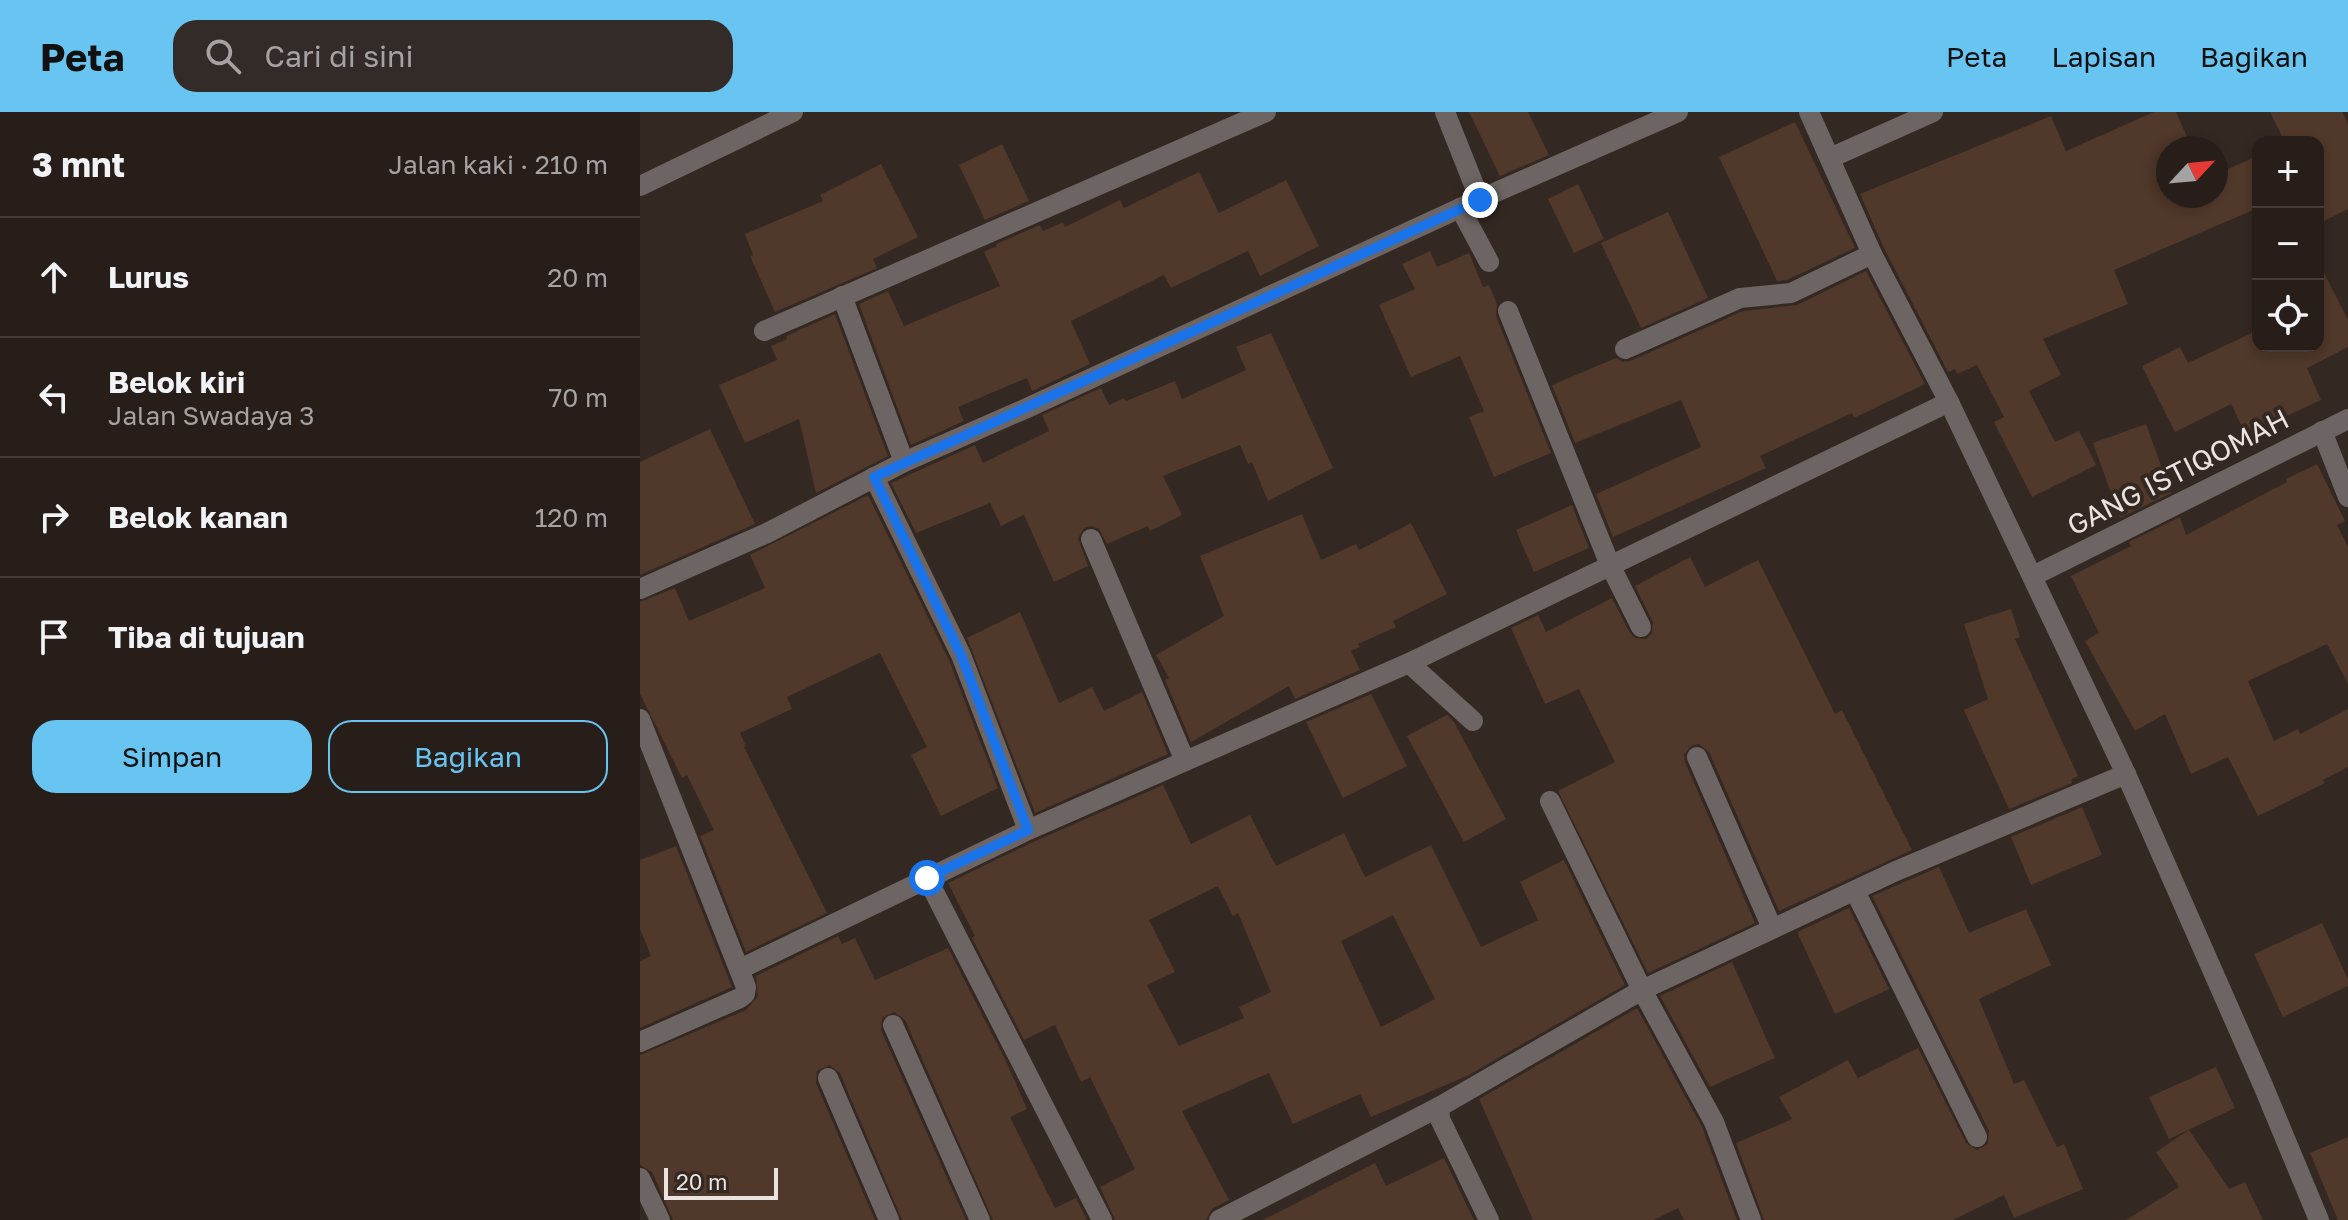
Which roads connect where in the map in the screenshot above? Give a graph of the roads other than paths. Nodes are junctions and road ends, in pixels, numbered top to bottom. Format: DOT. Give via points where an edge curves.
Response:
graph roads {
  1 [pos="793,112"];
  2 [pos="1266,112"];
  3 [pos="1445,112"];
  4 [pos="1678,112"];
  5 [pos="1809,112"];
  6 [pos="1933,112"];
  7 [pos="1830,158"];
  8 [pos="640,186"];
  9 [pos="1480,200"];
  10 [pos="1460,208"];
  11 [pos="1872,254"];
  12 [pos="1489,262"];
  13 [pos="842,296"];
  14 [pos="1508,311"];
  15 [pos="764,331"];
  16 [pos="1625,349"];
  17 [pos="1949,402"];
  18 [pos="2348,419"];
  19 [pos="2322,431"];
  20 [pos="904,462"];
  21 [pos="874,477"];
  22 [pos="2348,497"];
  23 [pos="1091,539"];
  24 [pos="1610,565"];
  25 [pos="2033,576"];
  26 [pos="640,589"];
  27 [pos="1641,627"];
  28 [pos="1409,663"];
  29 [pos="640,719"];
  30 [pos="1473,721"];
  31 [pos="1697,757"];
  32 [pos="1185,761"];
  33 [pos="2126,774"];
  34 [pos="1550,801"];
  35 [pos="1028,830"];
  36 [pos="927,878"];
  37 [pos="1855,891"];
  38 [pos="1772,928"];
  39 [pos="740,969"];
  40 [pos="1642,990"];
  41 [pos="893,1025"];
  42 [pos="640,1042"];
  43 [pos="828,1078"];
  44 [pos="1439,1107"];
  45 [pos="1977,1137"];
  46 [pos="640,1178"];
  47 [pos="660,1220"];
  48 [pos="889,1220"];
  49 [pos="980,1220"];
  50 [pos="1102,1220"];
  51 [pos="1219,1220"];
  52 [pos="1489,1220"];
  53 [pos="1751,1220"];
  54 [pos="2319,1220"];
  1 -- 8 [label="street"];
  2 -- 13 [label="street"];
  3 -- 9 [label="street"];
  4 -- 9 [label="street"];
  5 -- 7 [label="street"];
  6 -- 7 [label="street"];
  7 -- 11 [label="street"];
  9 -- 10 [label="street"];
  10 -- 12 [label="street"];
  10 -- 20 [label="street"];
  11 -- 16 [label="street" via="1791,293 1740,298"];
  11 -- 17 [label="street"];
  13 -- 15 [label="street"];
  13 -- 20 [label="street"];
  14 -- 24 [label="street"];
  17 -- 24 [label="street"];
  17 -- 25 [label="street"];
  18 -- 19 [label="street, GANG ISTIQOMAH"];
  19 -- 22 [label="street"];
  19 -- 25 [label="street, GANG ISTIQOMAH"];
  20 -- 21 [label="street"];
  21 -- 26 [label="street" via="767,533"];
  21 -- 35 [label="street" via="961,655"];
  23 -- 32 [label="street"];
  24 -- 27 [label="street"];
  24 -- 28 [label="street"];
  25 -- 33 [label="street"];
  28 -- 30 [label="street"];
  28 -- 32 [label="street"];
  29 -- 39 [label="street"];
  31 -- 38 [label="street"];
  32 -- 35 [label="street"];
  33 -- 37 [label="street"];
  33 -- 54 [label="street"];
  34 -- 40 [label="street"];
  35 -- 36 [label="street"];
  36 -- 39 [label="street"];
  36 -- 50 [label="street"];
  37 -- 38 [label="street"];
  37 -- 45 [label="street"];
  38 -- 40 [label="street"];
  39 -- 42 [label="street" via="745,994"];
  40 -- 44 [label="street"];
  40 -- 53 [label="street" via="1714,1122"];
  41 -- 49 [label="street"];
  43 -- 48 [label="street"];
  44 -- 51 [label="street"];
  44 -- 52 [label="street"];
  46 -- 47 [label="street"];
}
